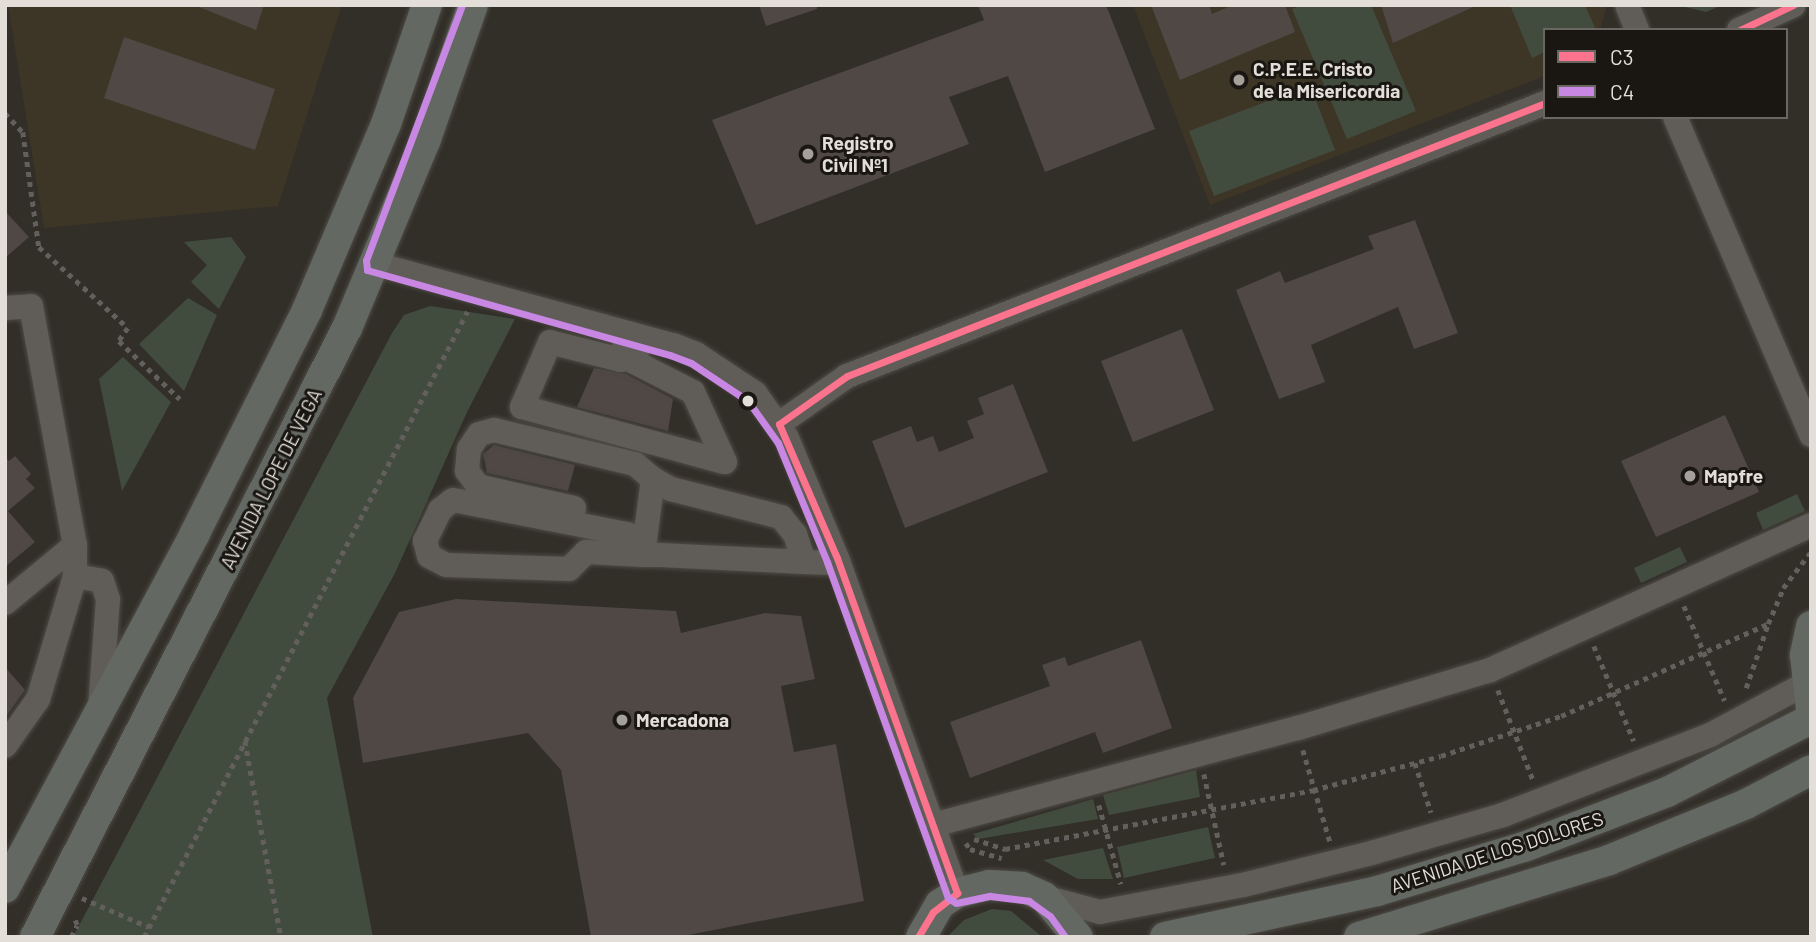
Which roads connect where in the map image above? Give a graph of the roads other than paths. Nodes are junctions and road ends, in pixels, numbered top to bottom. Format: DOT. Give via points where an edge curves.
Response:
graph roads {
  1 [pos="427,5"];
  2 [pos="473,5"];
  3 [pos="1627,5"];
  4 [pos="1794,5"];
  5 [pos="1636,28"];
  6 [pos="1743,28"];
  7 [pos="1543,104"];
  8 [pos="1676,119"];
  9 [pos="376,264"];
  10 [pos="5,308"];
  11 [pos="635,335"];
  12 [pos="779,425"];
  13 [pos="1811,435"];
  14 [pos="653,479"];
  15 [pos="1811,525"];
  16 [pos="593,528"];
  17 [pos="75,545"];
  18 [pos="643,555"];
  19 [pos="804,562"];
  20 [pos="839,564"];
  21 [pos="75,576"];
  22 [pos="5,603"];
  23 [pos="1811,626"];
  24 [pos="1808,697"];
  25 [pos="99,714"];
  26 [pos="1811,719"];
  27 [pos="5,746"];
  28 [pos="1811,769"];
  29 [pos="933,825"];
  30 [pos="5,888"];
  31 [pos="957,893"];
  32 [pos="1044,897"];
  33 [pos="920,936"];
  34 [pos="35,937"];
  35 [pos="1078,937"];
  36 [pos="1165,937"];
  37 [pos="1359,937"];
  1 -- 25 [label="main road" via="386,124 307,310"];
  2 -- 9 [label="main road, AVENIDA LOPE DE VEGA"];
  3 -- 5 [label="street"];
  4 -- 6 [label="street"];
  7 -- 12 [label="street" via="847,376"];
  8 -- 13 [label="street"];
  9 -- 11 [label="street"];
  9 -- 34 [label="main road, AVENIDA LOPE DE VEGA" via="276,471"];
  10 -- 17 [label="street" via="30,306"];
  11 -- 11 [label="street" via="621,360 550,342 522,407 725,462 693,392 634,362"];
  11 -- 12 [label="street" via="696,354 729,374 755,393"];
  12 -- 20 [label="street"];
  14 -- 16 [label="street" via="635,464 494,430 479,434 469,449 467,471 478,486 584,510"];
  14 -- 18 [label="street"];
  14 -- 19 [label="street" via="671,489 781,517 795,534"];
  15 -- 29 [label="street" via="1490,670"];
  16 -- 18 [label="street" via="627,534"];
  16 -- 18 [label="street" via="453,500 440,510 425,541 429,556 446,565 569,569 586,552"];
  17 -- 21 [label="street"];
  17 -- 22 [label="street"];
  18 -- 19 [label="street"];
  19 -- 20 [label="street"];
  20 -- 29 [label="street"];
  21 -- 25 [label="street" via="102,581 108,599"];
  21 -- 27 [label="street" via="38,699"];
  23 -- 24 [label="main road"];
  24 -- 32 [label="street" via="1503,815 1243,885 1100,912"];
  25 -- 30 [label="main road"];
  26 -- 36 [label="main road, AVENIDA DE LOS DOLORES" via="1667,792 1524,847 1377,891"];
  28 -- 37 [label="main road" via="1746,804 1609,860"];
  29 -- 31 [label="street"];
  31 -- 32 [label="main road" via="1001,885"];
  31 -- 33 [label="main road" via="933,912"];
  32 -- 35 [label="main road"];
}
